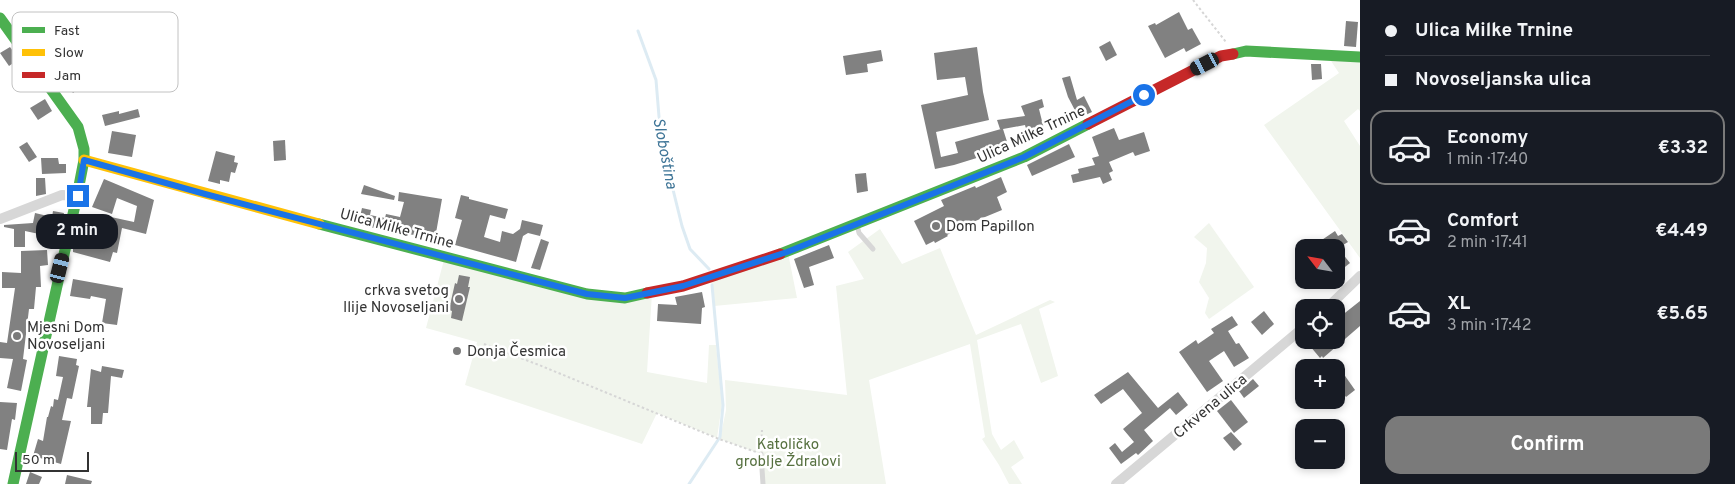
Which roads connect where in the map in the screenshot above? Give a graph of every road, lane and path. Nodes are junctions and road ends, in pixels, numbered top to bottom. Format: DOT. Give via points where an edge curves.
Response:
graph roads {
  1 [pos="1193,0"];
  2 [pos="0,18"];
  3 [pos="12,35"];
  4 [pos="1237,53"];
  5 [pos="1360,57"];
  6 [pos="53,92"];
  7 [pos="84,160"];
  8 [pos="78,196"];
  9 [pos="0,219"];
  10 [pos="856,225"];
  11 [pos="873,249"];
  12 [pos="1360,276"];
  13 [pos="1336,299"];
  14 [pos="1295,335"];
  15 [pos="484,344"];
  16 [pos="762,430"];
  17 [pos="761,454"];
  18 [pos="13,484"];
  19 [pos="763,484"];
  20 [pos="1116,484"];
  1 -- 4 [label="path"];
  2 -- 3 [label="street"];
  4 -- 5 [label="street, Ulica Milke Trnine"];
  4 -- 10 [label="street, Ulica Milke Trnine" via="1221,56 1024,157"];
  6 -- 7 [label="street" via="78,127"];
  7 -- 8 [label="street"];
  7 -- 10 [label="street, Ulica Milke Trnine" via="587,294 625,298 683,286 787,252"];
  8 -- 9 [label="street" via="62,196"];
  8 -- 18 [label="street"];
  10 -- 11 [label="lane"];
  12 -- 13 [label="street"];
  14 -- 20 [label="street, Crkvena ulica"];
  15 -- 17 [label="path"];
  16 -- 17 [label="path"];
  17 -- 19 [label="lane"];
}
